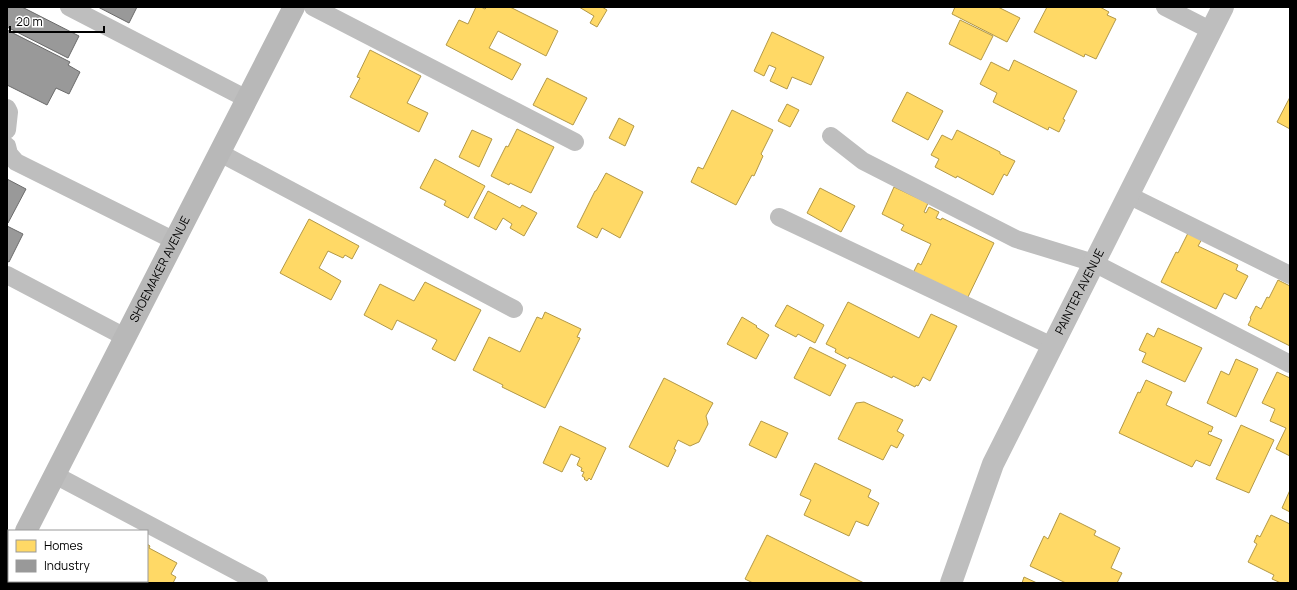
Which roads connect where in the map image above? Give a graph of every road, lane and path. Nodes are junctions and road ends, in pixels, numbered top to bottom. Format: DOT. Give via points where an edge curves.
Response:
graph roads {
  1 [pos="69,7"];
  2 [pos="294,7"];
  3 [pos="314,7"];
  4 [pos="1165,7"];
  5 [pos="1224,7"];
  6 [pos="1212,31"];
  7 [pos="247,99"];
  8 [pos="7,108"];
  9 [pos="7,130"];
  10 [pos="831,136"];
  11 [pos="575,142"];
  12 [pos="7,146"];
  13 [pos="220,153"];
  14 [pos="1128,195"];
  15 [pos="779,217"];
  16 [pos="175,241"];
  17 [pos="1094,263"];
  18 [pos="7,275"];
  19 [pos="1290,275"];
  20 [pos="514,309"];
  21 [pos="125,337"];
  22 [pos="1052,346"];
  23 [pos="1290,364"];
  24 [pos="55,475"];
  25 [pos="27,530"];
  26 [pos="259,583"];
  27 [pos="951,583"];
  1 -- 7 [label="lane"];
  2 -- 7 [label="main road, SHOEMAKER AVENUE"];
  3 -- 11 [label="lane"];
  4 -- 6 [label="lane"];
  5 -- 6 [label="street, PAINTER AVENUE"];
  6 -- 14 [label="street, PAINTER AVENUE"];
  7 -- 13 [label="main road, SHOEMAKER AVENUE"];
  8 -- 9 [label="lane"];
  10 -- 17 [label="lane" via="863,161 1016,239"];
  12 -- 16 [label="lane" via="9,154 16,162"];
  13 -- 16 [label="main road, SHOEMAKER AVENUE"];
  13 -- 20 [label="lane"];
  14 -- 17 [label="street, PAINTER AVENUE"];
  14 -- 19 [label="lane"];
  15 -- 22 [label="lane"];
  16 -- 21 [label="main road, SHOEMAKER AVENUE"];
  17 -- 22 [label="street, PAINTER AVENUE"];
  17 -- 23 [label="lane"];
  18 -- 21 [label="lane"];
  21 -- 24 [label="main road, SHOEMAKER AVENUE"];
  22 -- 27 [label="street, PAINTER AVENUE" via="993,464"];
  24 -- 25 [label="main road, SHOEMAKER AVENUE"];
  24 -- 26 [label="lane"];
}
